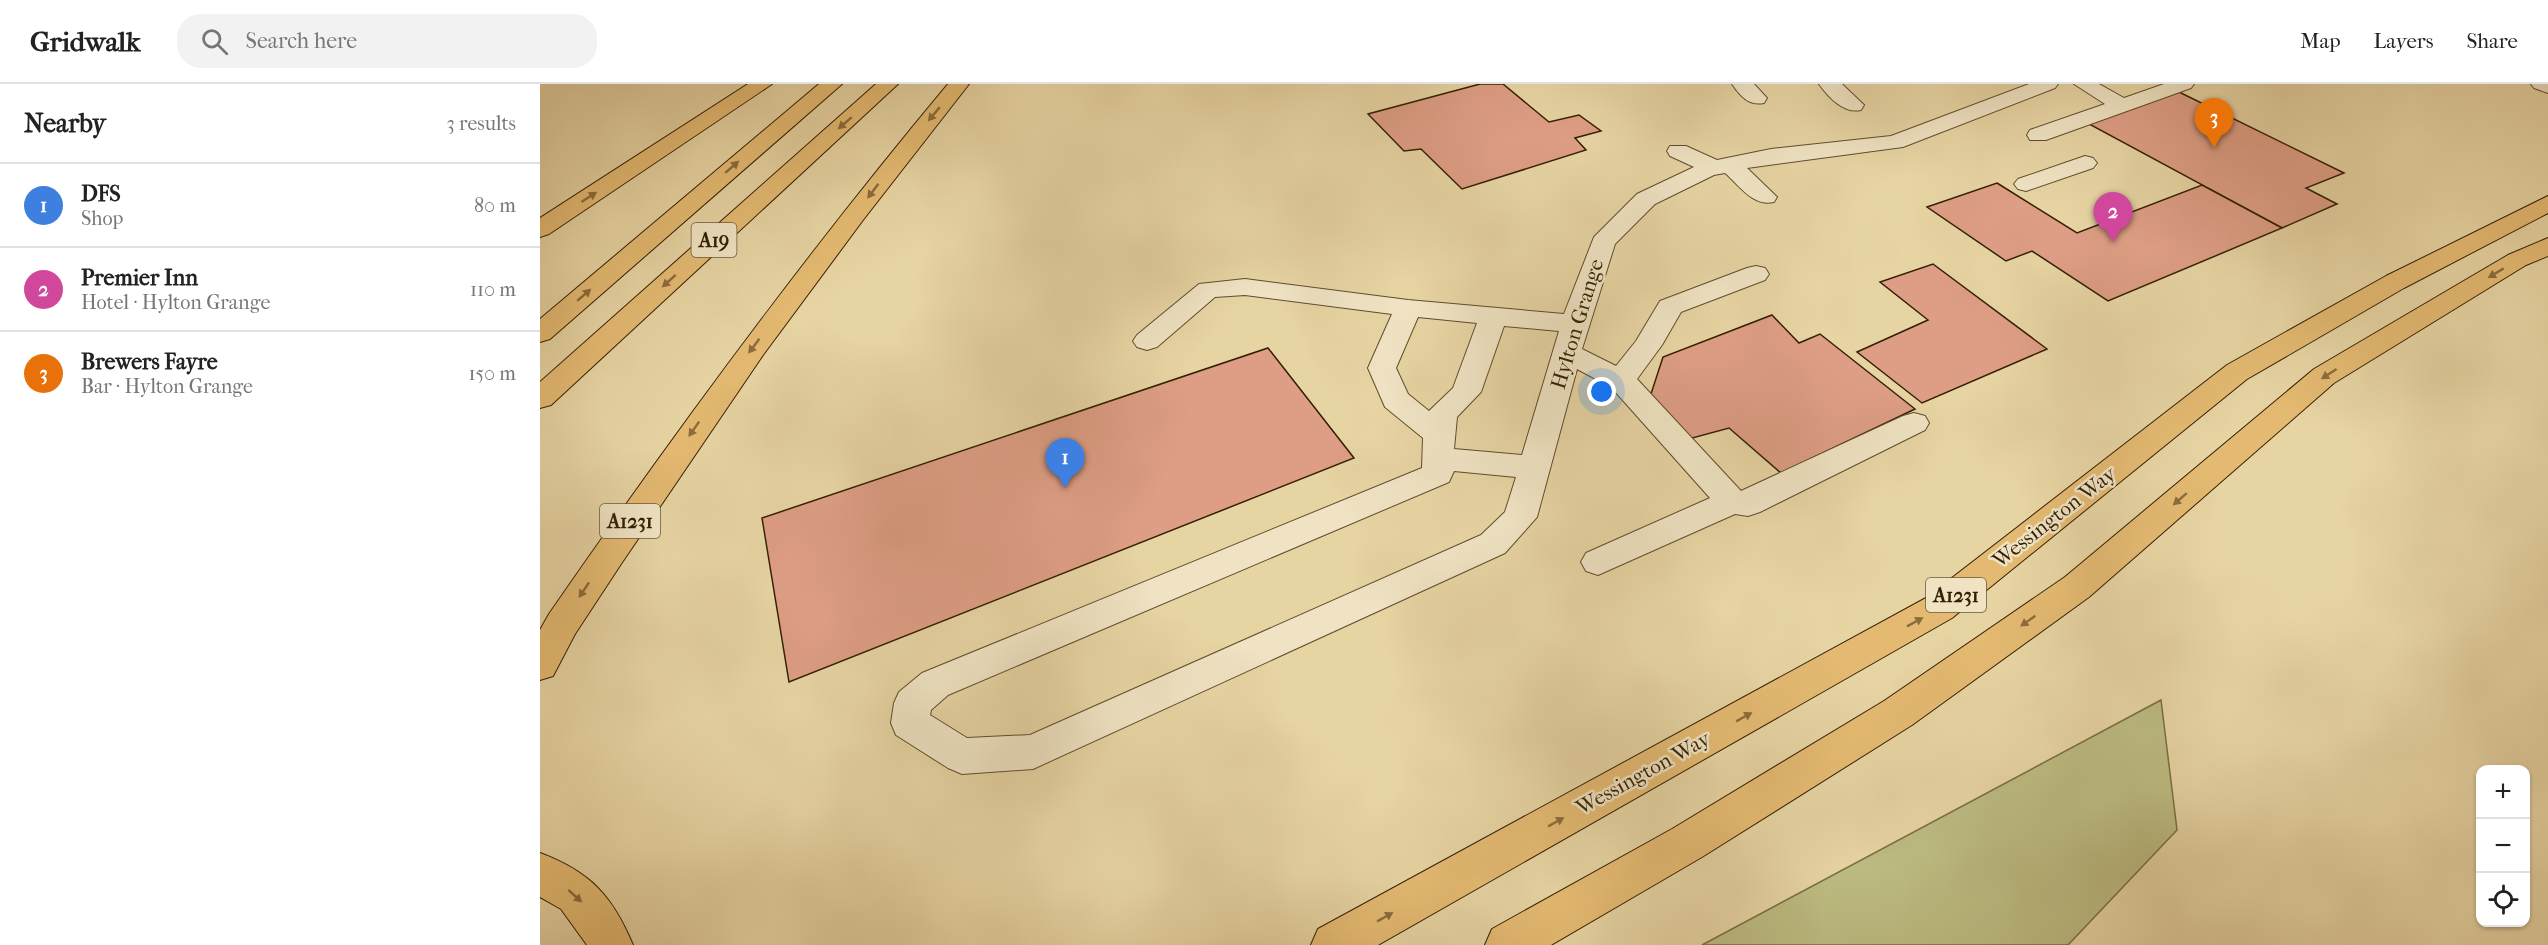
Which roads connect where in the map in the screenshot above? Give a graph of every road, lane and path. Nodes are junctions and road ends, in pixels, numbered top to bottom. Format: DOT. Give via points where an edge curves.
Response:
graph roads {
  1 [pos="762,84"];
  2 [pos="832,84"];
  3 [pos="888,84"];
  4 [pos="959,84"];
  5 [pos="1830,84"];
  6 [pos="2049,84"];
  7 [pos="2084,84"];
  8 [pos="2184,84"];
  9 [pos="2541,84"];
  10 [pos="2548,87"];
  11 [pos="1853,105"];
  12 [pos="2121,105"];
  13 [pos="2038,135"];
  14 [pos="1678,151"];
  15 [pos="2085,163"];
  16 [pos="1723,166"];
  17 [pos="2026,184"];
  18 [pos="1765,197"];
  19 [pos="2548,203"];
  20 [pos="540,229"];
  21 [pos="2548,246"];
  22 [pos="1756,274"];
  23 [pos="1408,308"];
  24 [pos="1493,317"];
  25 [pos="540,333"];
  26 [pos="1571,339"];
  27 [pos="1147,341"];
  28 [pos="1621,380"];
  29 [pos="540,398"];
  30 [pos="1914,423"];
  31 [pos="1438,446"];
  32 [pos="1534,467"];
  33 [pos="1732,502"];
  34 [pos="1598,562"];
  35 [pos="540,665"];
  36 [pos="540,873"];
  37 [pos="613,939"];
  38 [pos="1334,945"];
  39 [pos="1508,945"];
  20 -- 1 [label="highway, one-way"];
  25 -- 2 [label="highway, A19, one-way"];
  3 -- 29 [label="highway, A19, one-way"];
  4 -- 35 [label="highway, A1231, one-way" via="728,381 569,614"];
  5 -- 11 [label="street"];
  6 -- 16 [label="street, Hylton Grange" via="1895,142 1771,156"];
  7 -- 12 [label="street"];
  8 -- 12 [label="street"];
  9 -- 10 [label="street"];
  12 -- 13 [label="street"];
  14 -- 16 [label="street"];
  15 -- 17 [label="street"];
  16 -- 18 [label="street"];
  16 -- 26 [label="street, Hylton Grange" via="1646,199 1603,242"];
  38 -- 19 [label="highway, Wessington Way / A1231, one-way" via="1939,608 2237,372 2395,282"];
  21 -- 39 [label="highway, one-way" via="2517,260 2324,376 2078,587 1898,713 1687,843"];
  22 -- 28 [label="street" via="1670,307"];
  23 -- 24 [label="street"];
  23 -- 27 [label="street" via="1245,287 1208,290"];
  23 -- 31 [label="street" via="1382,368 1396,400"];
  24 -- 26 [label="street"];
  24 -- 31 [label="street" via="1466,392 1443,413"];
  26 -- 28 [label="street"];
  26 -- 32 [label="street, Hylton Grange"];
  28 -- 33 [label="street"];
  30 -- 33 [label="street" via="1748,504"];
  31 -- 32 [label="street"];
  31 -- 32 [label="street, Hylton Grange" via="1438,474 936,684 913,703 910,723 962,756 1033,752 1493,544 1520,517"];
  33 -- 34 [label="street"];
  36 -- 37 [label="highway, one-way" via="576,894"];
}
